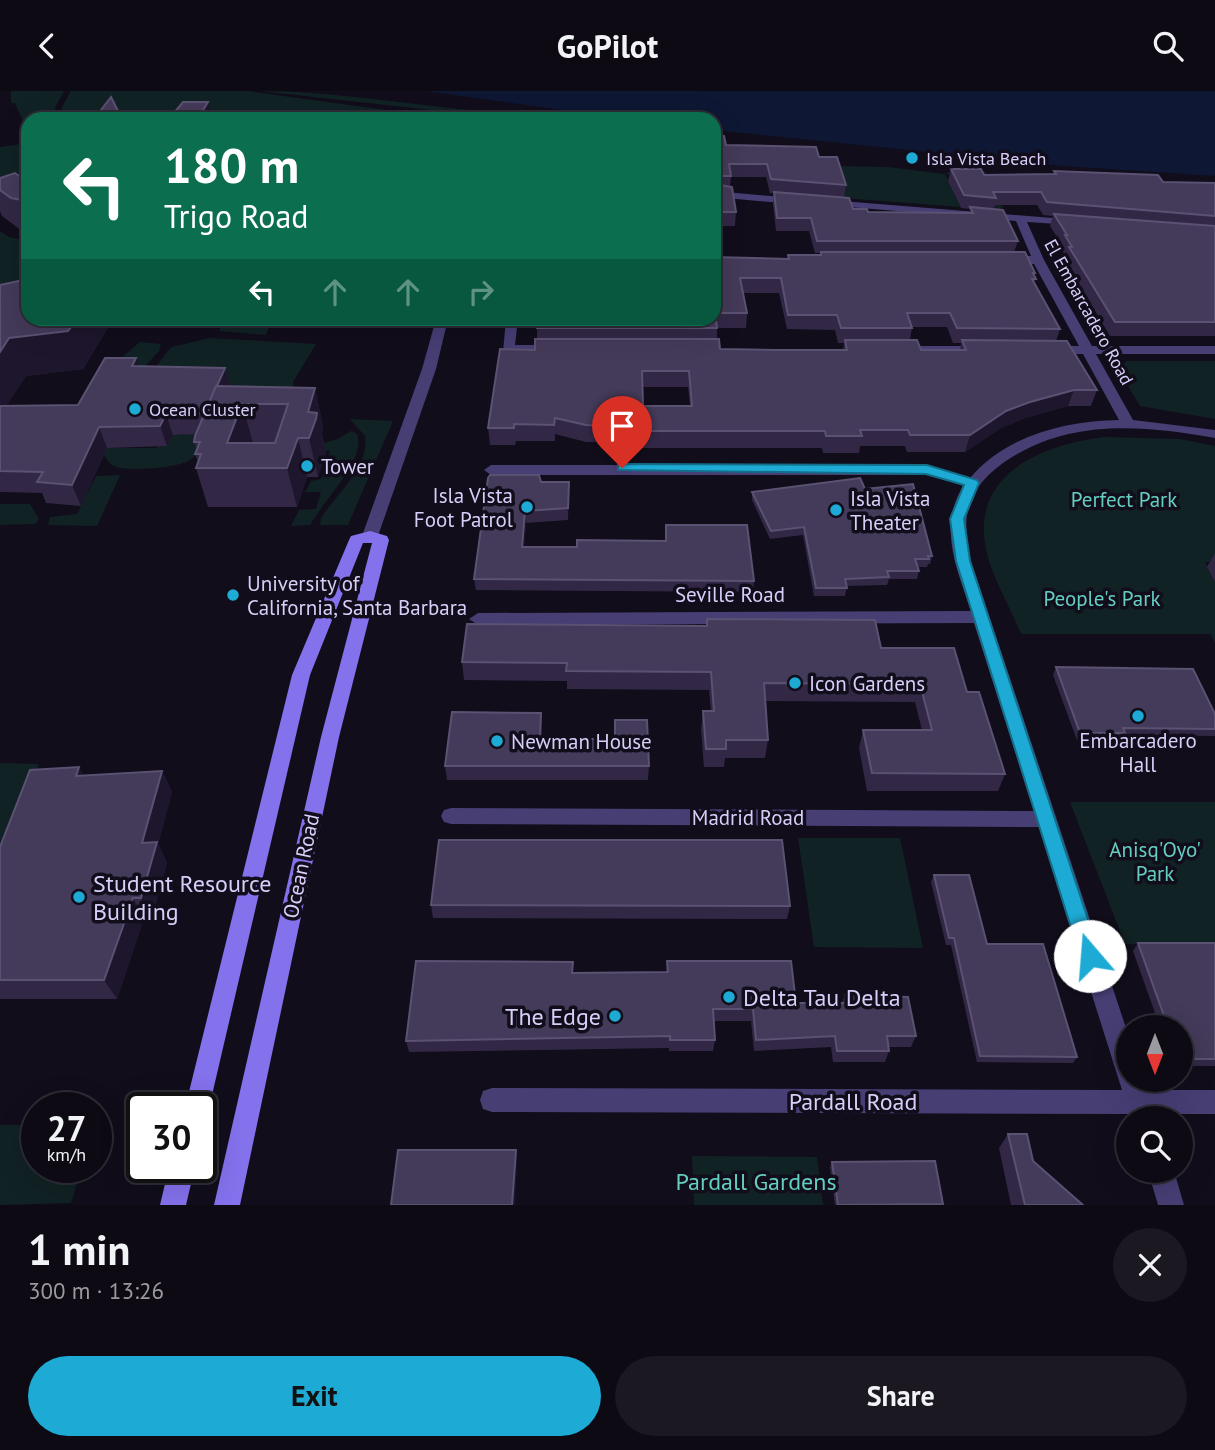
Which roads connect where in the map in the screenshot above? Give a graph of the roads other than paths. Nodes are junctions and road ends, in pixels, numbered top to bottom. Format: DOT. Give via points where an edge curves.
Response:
graph roads {
  1 [pos="721,195"];
  2 [pos="1020,218"];
  3 [pos="1083,223"];
  4 [pos="992,260"];
  5 [pos="1038,260"];
  6 [pos="440,326"];
  7 [pos="511,326"];
  8 [pos="566,349"];
  9 [pos="887,350"];
  10 [pos="981,350"];
  11 [pos="1041,350"];
  12 [pos="1088,350"];
  13 [pos="1215,350"];
  14 [pos="1128,423"];
  15 [pos="1215,434"];
  16 [pos="491,470"];
  17 [pos="972,483"];
  18 [pos="370,535"];
  19 [pos="981,617"];
  20 [pos="478,619"];
  21 [pos="451,816"];
  22 [pos="1045,819"];
  23 [pos="1116,1035"];
  24 [pos="201,1092"];
  25 [pos="492,1100"];
  26 [pos="1138,1100"];
  27 [pos="1215,1102"];
  28 [pos="178,1183"];
  29 [pos="1165,1183"];
  30 [pos="173,1205"];
  31 [pos="226,1205"];
  32 [pos="1171,1205"];
  1 -- 2 [label="street"];
  2 -- 3 [label="street"];
  2 -- 5 [label="street, El Embarcadero Road"];
  4 -- 5 [label="street"];
  5 -- 12 [label="street, El Embarcadero Road"];
  6 -- 18 [label="street, Ocean Road"];
  7 -- 8 [label="street" via="508,349"];
  9 -- 10 [label="street"];
  11 -- 12 [label="street"];
  12 -- 13 [label="street"];
  12 -- 14 [label="street, El Embarcadero Road"];
  14 -- 15 [label="street"];
  14 -- 17 [label="street" via="1080,427 1033,439 1003,455"];
  16 -- 17 [label="street" via="927,470"];
  17 -- 19 [label="street" via="957,519"];
  18 -- 24 [label="street, Ocean Road" via="357,540 301,675"];
  18 -- 31 [label="street, Ocean Road" via="381,540 330,737"];
  19 -- 20 [label="street, Seville Road"];
  19 -- 22 [label="street"];
  21 -- 22 [label="street, Madrid Road"];
  22 -- 23 [label="street"];
  25 -- 26 [label="street, Pardall Road"];
  26 -- 27 [label="street, Pardall Road"];
  28 -- 30 [label="street"];
  29 -- 32 [label="street"];
}
